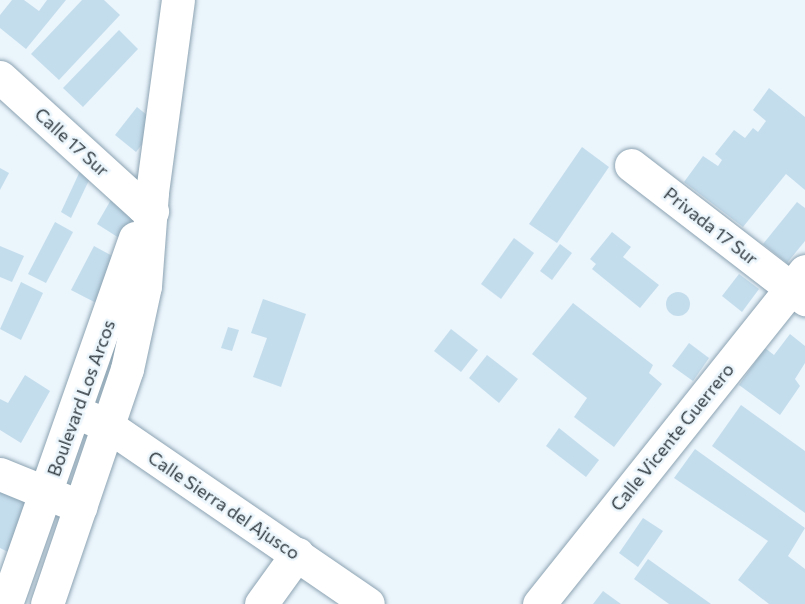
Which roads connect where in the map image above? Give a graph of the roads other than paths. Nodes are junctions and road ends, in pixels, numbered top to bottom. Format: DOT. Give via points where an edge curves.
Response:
graph roads {
  1 [pos="177,0"];
  2 [pos="0,77"];
  3 [pos="631,165"];
  4 [pos="149,203"];
  5 [pos="800,286"];
  6 [pos="76,412"];
  7 [pos="107,425"];
  8 [pos="0,474"];
  9 [pos="46,495"];
  10 [pos="81,507"];
  11 [pos="297,554"];
  12 [pos="6,604"];
  13 [pos="47,604"];
  14 [pos="261,604"];
  15 [pos="368,604"];
  16 [pos="539,604"];
  1 -- 4 [label="street, Boulevard Los Arcos"];
  2 -- 4 [label="street, Calle 17 Sur"];
  3 -- 5 [label="street, Privada 17 Sur"];
  4 -- 6 [label="street, Boulevard Los Arcos"];
  4 -- 7 [label="street, Boulevard Los Arcos" via="145,286 132,348"];
  5 -- 16 [label="street, Calle Vicente Guerrero"];
  6 -- 7 [label="street, Calle Sierra del Ajusco"];
  6 -- 9 [label="street, Boulevard Los Arcos"];
  7 -- 10 [label="street, Boulevard Los Arcos"];
  7 -- 11 [label="street, Calle Sierra del Ajusco"];
  8 -- 9 [label="street"];
  9 -- 10 [label="street"];
  9 -- 12 [label="street, Boulevard Los Arcos"];
  10 -- 13 [label="street, Boulevard Los Arcos"];
  11 -- 14 [label="street"];
  11 -- 15 [label="street, Calle Sierra del Ajusco"];
}
